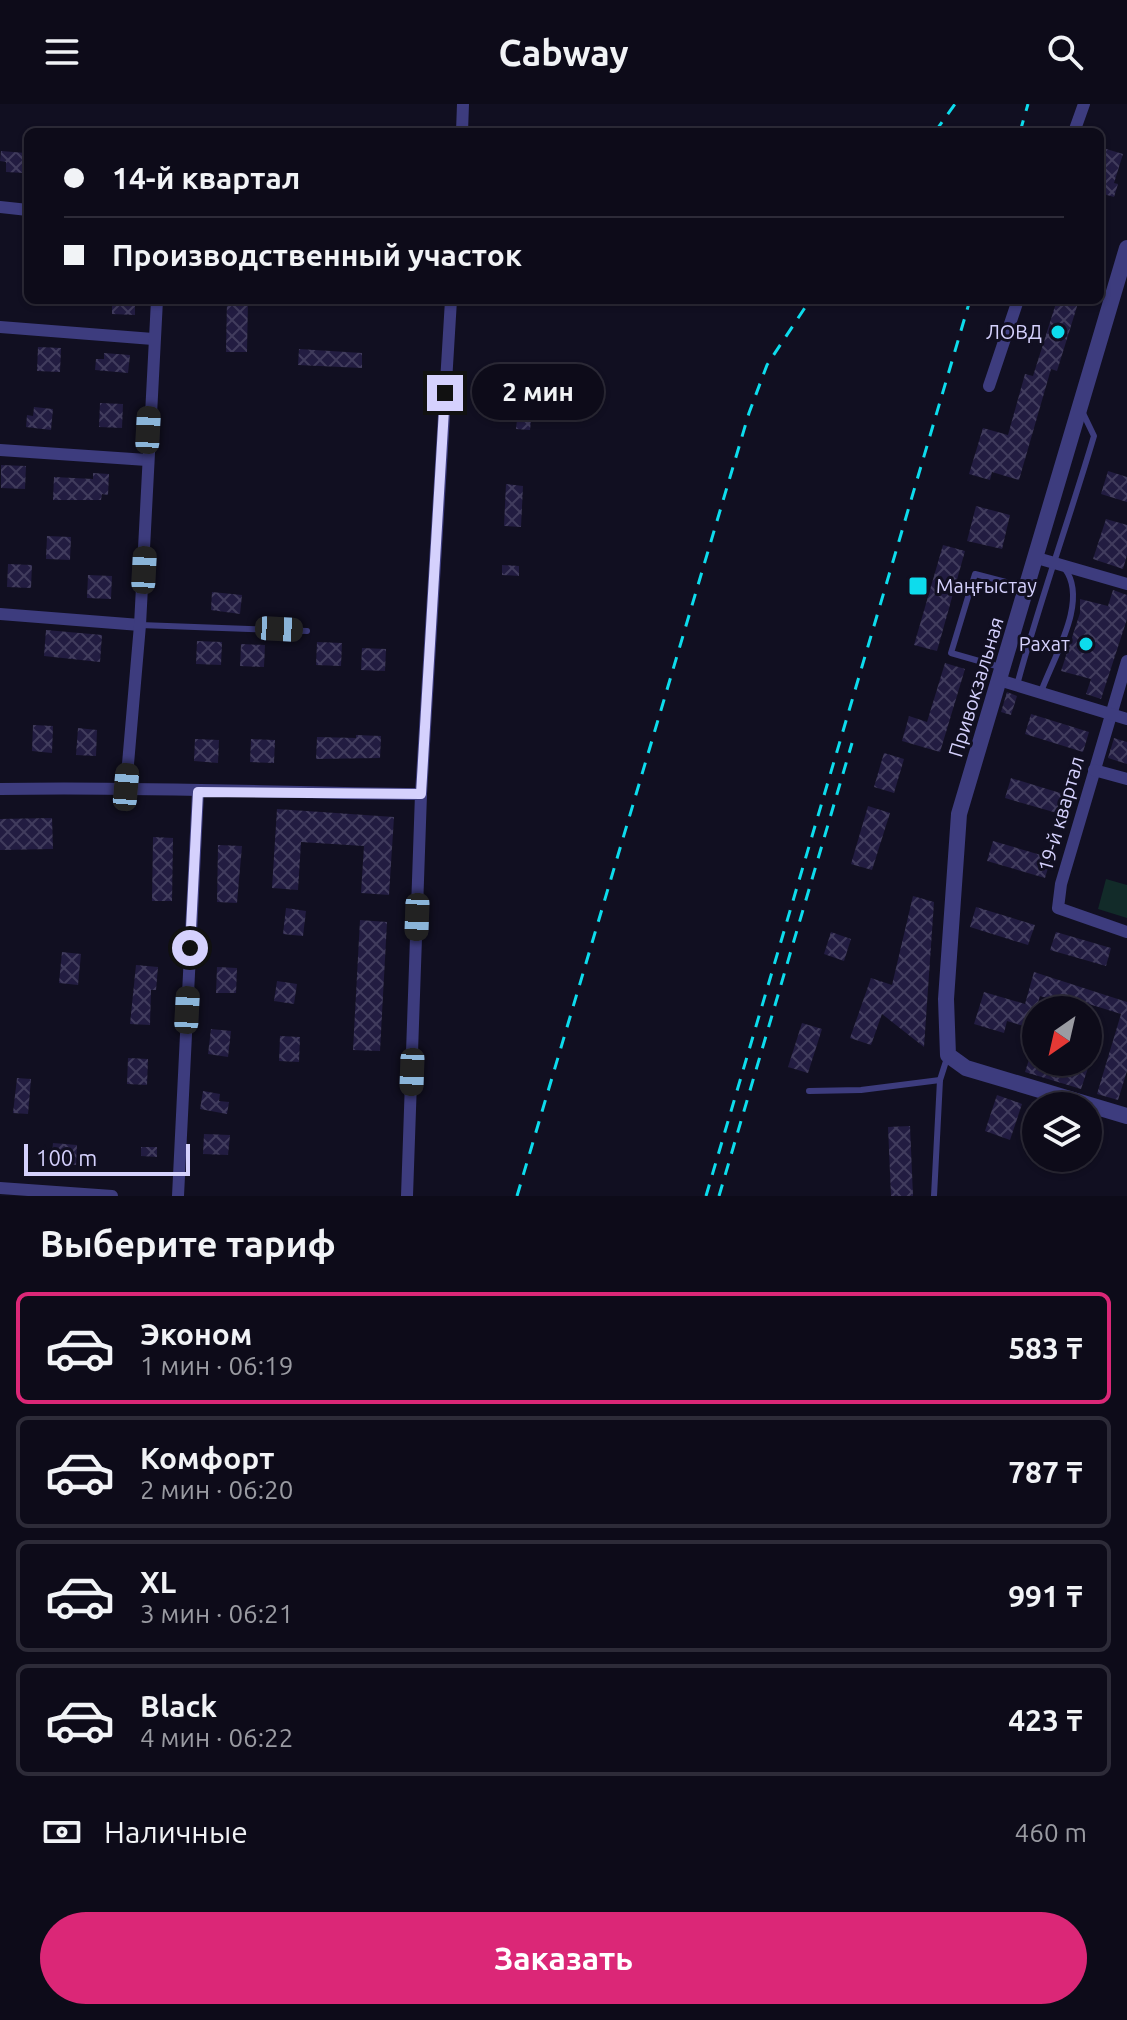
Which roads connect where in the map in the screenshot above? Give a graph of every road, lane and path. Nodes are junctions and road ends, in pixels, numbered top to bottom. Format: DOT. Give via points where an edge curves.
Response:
graph roads {
  1 [pos="463,104"];
  2 [pos="1084,104"];
  3 [pos="462,128"];
  4 [pos="1075,128"];
  5 [pos="0,207"];
  6 [pos="24,210"];
  7 [pos="1127,248"];
  8 [pos="157,304"];
  9 [pos="451,304"];
  10 [pos="1017,304"];
  11 [pos="0,327"];
  12 [pos="153,339"];
  13 [pos="989,386"];
  14 [pos="1080,409"];
  15 [pos="0,450"];
  16 [pos="147,460"];
  17 [pos="1037,558"];
  18 [pos="1060,565"];
  19 [pos="1127,584"];
  20 [pos="1028,588"];
  21 [pos="0,614"];
  22 [pos="140,625"];
  23 [pos="307,631"];
  24 [pos="1127,661"];
  25 [pos="1001,674"];
  26 [pos="1017,685"];
  27 [pos="1041,692"];
  28 [pos="1111,714"];
  29 [pos="1127,719"];
  30 [pos="1094,770"];
  31 [pos="1127,779"];
  32 [pos="126,787"];
  33 [pos="0,789"];
  34 [pos="198,792"];
  35 [pos="421,794"];
  36 [pos="1127,932"];
  37 [pos="948,1055"];
  38 [pos="940,1080"];
  39 [pos="809,1091"];
  40 [pos="1127,1116"];
  41 [pos="0,1188"];
  42 [pos="936,1194"];
  43 [pos="73,1195"];
  44 [pos="112,1196"];
  45 [pos="178,1196"];
  46 [pos="407,1196"];
  1 -- 3 [label="street"];
  2 -- 4 [label="street"];
  5 -- 6 [label="street"];
  7 -- 14 [label="street, Привокзальная"];
  8 -- 12 [label="street"];
  9 -- 35 [label="street"];
  10 -- 13 [label="street"];
  11 -- 12 [label="street"];
  12 -- 16 [label="street"];
  14 -- 17 [label="street, Привокзальная"];
  14 -- 18 [label="lane" via="1094,436"];
  15 -- 16 [label="street"];
  16 -- 22 [label="street"];
  17 -- 18 [label="street"];
  17 -- 20 [label="street, Привокзальная"];
  18 -- 19 [label="street"];
  18 -- 26 [label="lane" via="1045,584"];
  18 -- 27 [label="lane" via="1075,589"];
  20 -- 25 [label="street, Привокзальная"];
  20 -- 25 [label="lane" via="975,574 951,653"];
  21 -- 22 [label="street"];
  22 -- 23 [label="lane"];
  22 -- 32 [label="street"];
  24 -- 28 [label="street, 19-й квартал"];
  25 -- 26 [label="street"];
  25 -- 37 [label="street, Привокзальная" via="959,814 946,999"];
  26 -- 27 [label="street"];
  27 -- 28 [label="street"];
  28 -- 29 [label="street"];
  28 -- 30 [label="street, 19-й квартал"];
  30 -- 31 [label="street"];
  30 -- 36 [label="street, 19-й квартал" via="1058,908"];
  32 -- 33 [label="street"];
  32 -- 34 [label="street"];
  34 -- 35 [label="street"];
  34 -- 45 [label="street"];
  35 -- 46 [label="street"];
  37 -- 38 [label="lane"];
  37 -- 40 [label="street" via="966,1068"];
  38 -- 39 [label="lane"];
  38 -- 42 [label="lane"];
  41 -- 43 [label="street"];
  43 -- 44 [label="street"];
}
